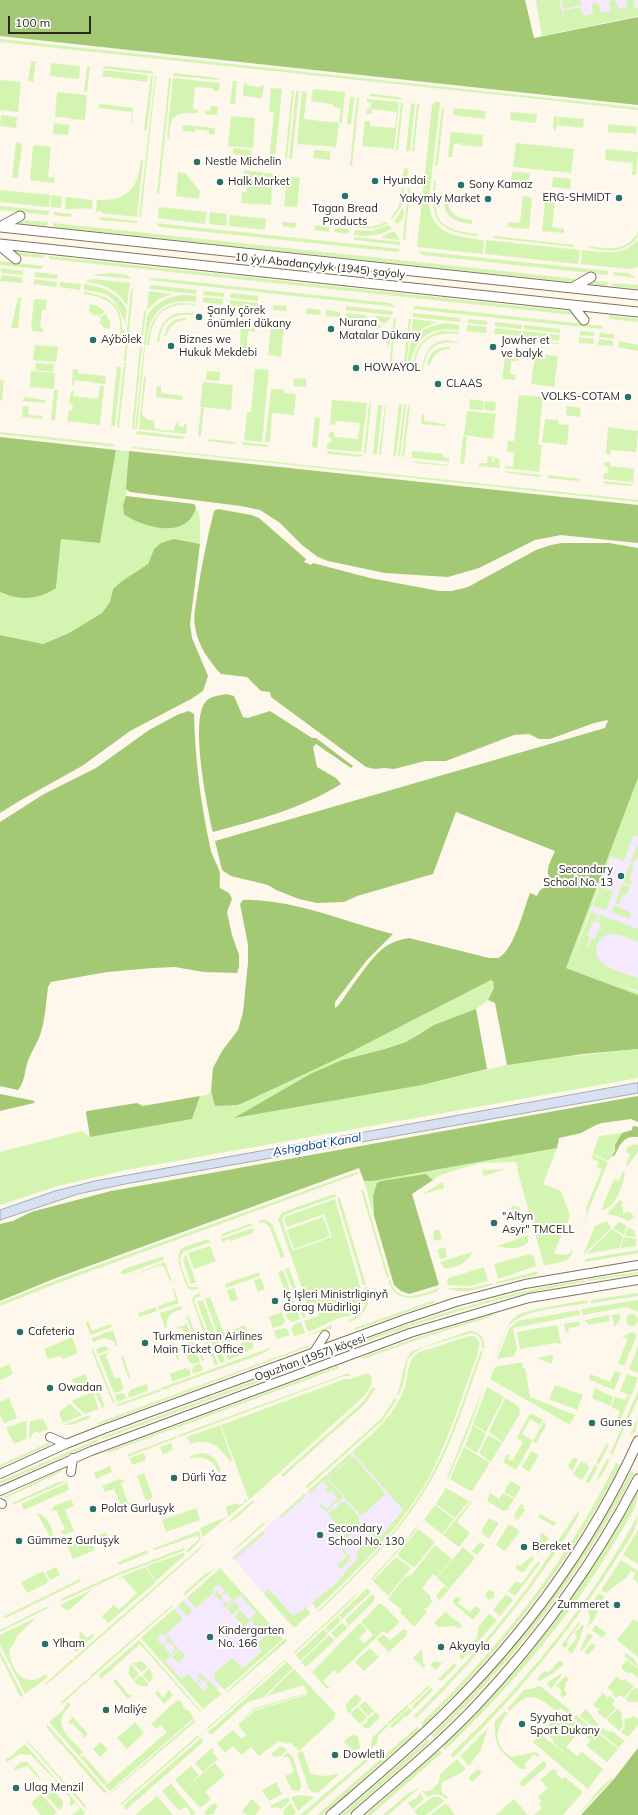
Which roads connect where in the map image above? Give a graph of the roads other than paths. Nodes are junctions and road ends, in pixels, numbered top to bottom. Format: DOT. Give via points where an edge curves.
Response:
graph roads {
  1 [pos="20,216"];
  2 [pos="0,227"];
  3 [pos="0,245"];
  4 [pos="16,259"];
  5 [pos="591,277"];
  6 [pos="572,288"];
  7 [pos="638,295"];
  8 [pos="572,305"];
  9 [pos="638,312"];
  10 [pos="584,320"];
  11 [pos="638,1265"];
  12 [pos="638,1280"];
  13 [pos="325,1335"];
  14 [pos="314,1352"];
  15 [pos="50,1437"];
  16 [pos="638,1441"];
  17 [pos="66,1444"];
  18 [pos="73,1458"];
  19 [pos="71,1472"];
  20 [pos="0,1474"];
  21 [pos="638,1479"];
  22 [pos="0,1491"];
  23 [pos="331,1815"];
  24 [pos="356,1815"];
  1 -- 2 [label="main road"];
  2 -- 6 [label="main road, 10 ýyl Abadançylyk (1945) şaýoly"];
  3 -- 4 [label="main road"];
  3 -- 8 [label="main road, 10 ýyl Abadançylyk (1945) şaýoly"];
  5 -- 6 [label="main road"];
  6 -- 7 [label="main road, 10 ýyl Abadançylyk (1945) şaýoly"];
  8 -- 9 [label="main road, 10 ýyl Abadançylyk (1945) şaýoly"];
  8 -- 10 [label="main road"];
  11 -- 14 [label="main road, Oguzhan (1957) köçesi" via="550,1279 484,1294 416,1315"];
  12 -- 18 [label="main road, Oguzhan (1957) köçesi" via="529,1298 436,1325"];
  13 -- 14 [label="main road"];
  14 -- 17 [label="main road, Oguzhan (1957) köçesi"];
  15 -- 17 [label="main road"];
  16 -- 23 [label="main road" via="605,1505 579,1548 498,1656 440,1719"];
  17 -- 20 [label="main road, Oguzhan (1957) köçesi"];
  18 -- 19 [label="main road"];
  18 -- 22 [label="main road, Oguzhan (1957) köçesi"];
  21 -- 24 [label="main road" via="593,1557 557,1610 516,1661 474,1708"];
}
